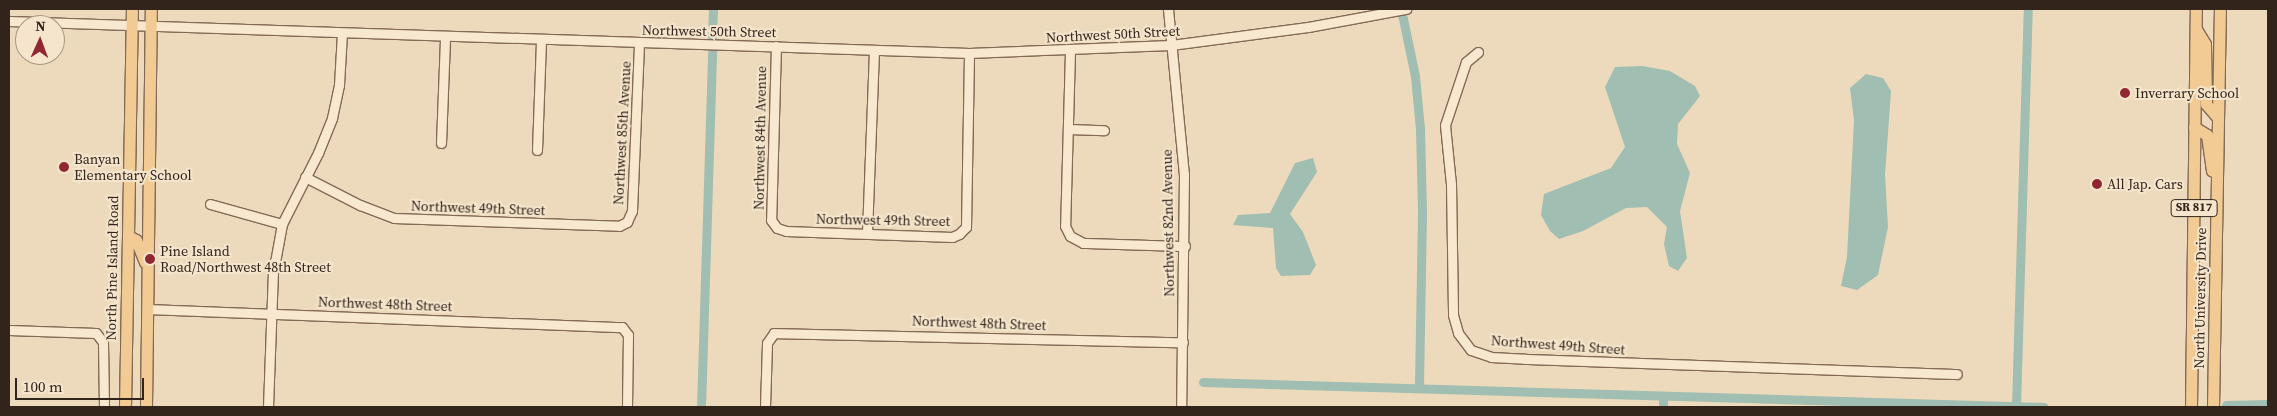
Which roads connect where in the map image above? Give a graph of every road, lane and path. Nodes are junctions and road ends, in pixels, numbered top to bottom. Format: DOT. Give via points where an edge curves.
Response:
graph roads {
  1 [pos="132,9"];
  2 [pos="151,9"];
  3 [pos="1168,9"];
  4 [pos="1406,9"];
  5 [pos="2196,9"];
  6 [pos="2220,9"];
  7 [pos="9,21"];
  8 [pos="131,24"];
  9 [pos="151,25"];
  10 [pos="2196,27"];
  11 [pos="342,33"];
  12 [pos="445,36"];
  13 [pos="541,40"];
  14 [pos="639,43"];
  15 [pos="1171,45"];
  16 [pos="776,46"];
  17 [pos="874,50"];
  18 [pos="1070,51"];
  19 [pos="1478,52"];
  20 [pos="969,53"];
  21 [pos="2218,118"];
  22 [pos="2194,127"];
  23 [pos="1068,128"];
  24 [pos="1104,130"];
  25 [pos="440,144"];
  26 [pos="538,150"];
  27 [pos="306,177"];
  28 [pos="2217,195"];
  29 [pos="210,204"];
  30 [pos="627,222"];
  31 [pos="282,224"];
  32 [pos="777,228"];
  33 [pos="867,233"];
  34 [pos="128,236"];
  35 [pos="1184,246"];
  36 [pos="148,268"];
  37 [pos="147,309"];
  38 [pos="270,314"];
  39 [pos="9,330"];
  40 [pos="1183,342"];
  41 [pos="1957,374"];
  42 [pos="104,407"];
  43 [pos="125,407"];
  44 [pos="146,407"];
  45 [pos="268,407"];
  46 [pos="627,407"];
  47 [pos="765,407"];
  48 [pos="1181,407"];
  49 [pos="2192,407"];
  50 [pos="2213,407"];
  1 -- 8 [label="main road, North Pine Island Road"];
  2 -- 9 [label="main road"];
  3 -- 15 [label="street, Northwest 82nd Avenue"];
  4 -- 15 [label="street, Northwest 50th Street"];
  5 -- 10 [label="main road, North University Drive / SR 817"];
  6 -- 21 [label="main road, North University Drive / SR 817"];
  7 -- 8 [label="street, Northwest 50th Street"];
  8 -- 9 [label="street, Northwest 50th Street"];
  8 -- 34 [label="main road, North Pine Island Road"];
  9 -- 11 [label="street, Northwest 50th Street"];
  9 -- 36 [label="main road"];
  10 -- 21 [label="main road" via="2205,44 2206,104"];
  10 -- 22 [label="main road, North University Drive / SR 817"];
  11 -- 12 [label="street, Northwest 50th Street"];
  11 -- 27 [label="street" via="332,118"];
  12 -- 13 [label="street, Northwest 50th Street"];
  12 -- 25 [label="street"];
  13 -- 14 [label="street, Northwest 50th Street"];
  13 -- 26 [label="street"];
  14 -- 16 [label="street, Northwest 50th Street"];
  14 -- 30 [label="street, Northwest 85th Avenue" via="632,211"];
  15 -- 18 [label="street, Northwest 50th Street"];
  15 -- 35 [label="street, Northwest 82nd Avenue" via="1184,174"];
  16 -- 17 [label="street, Northwest 50th Street"];
  16 -- 32 [label="street, Northwest 84th Avenue" via="771,220"];
  17 -- 20 [label="street, Northwest 50th Street"];
  17 -- 33 [label="street"];
  18 -- 20 [label="street, Northwest 50th Street"];
  18 -- 23 [label="street"];
  19 -- 41 [label="street, Northwest 49th Street" via="1466,62 1445,125 1451,184 1453,315 1458,333 1471,350 1491,357 1508,358"];
  20 -- 33 [label="street, Northwest 49th Street" via="966,227 952,237"];
  21 -- 28 [label="main road, North University Drive / SR 817"];
  22 -- 28 [label="main road" via="2207,135"];
  22 -- 49 [label="main road, North University Drive / SR 817"];
  23 -- 24 [label="street"];
  23 -- 35 [label="street" via="1065,226 1070,236 1083,243"];
  27 -- 30 [label="street, Northwest 49th Street" via="360,205 394,218 618,226"];
  27 -- 31 [label="street"];
  28 -- 50 [label="main road, North University Drive / SR 817"];
  29 -- 31 [label="street"];
  31 -- 38 [label="street"];
  32 -- 33 [label="street, Northwest 49th Street"];
  34 -- 36 [label="main road" via="136,240"];
  34 -- 43 [label="main road, North Pine Island Road"];
  35 -- 40 [label="street, Northwest 82nd Avenue"];
  36 -- 37 [label="main road"];
  37 -- 38 [label="street, Northwest 48th Street"];
  37 -- 44 [label="main road"];
  38 -- 45 [label="street"];
  38 -- 46 [label="street, Northwest 48th Street" via="622,327 628,335"];
  39 -- 42 [label="street" via="96,333 103,342"];
  40 -- 47 [label="street, Northwest 48th Street" via="774,333 767,343"];
  40 -- 48 [label="street, Northwest 82nd Avenue"];
}
